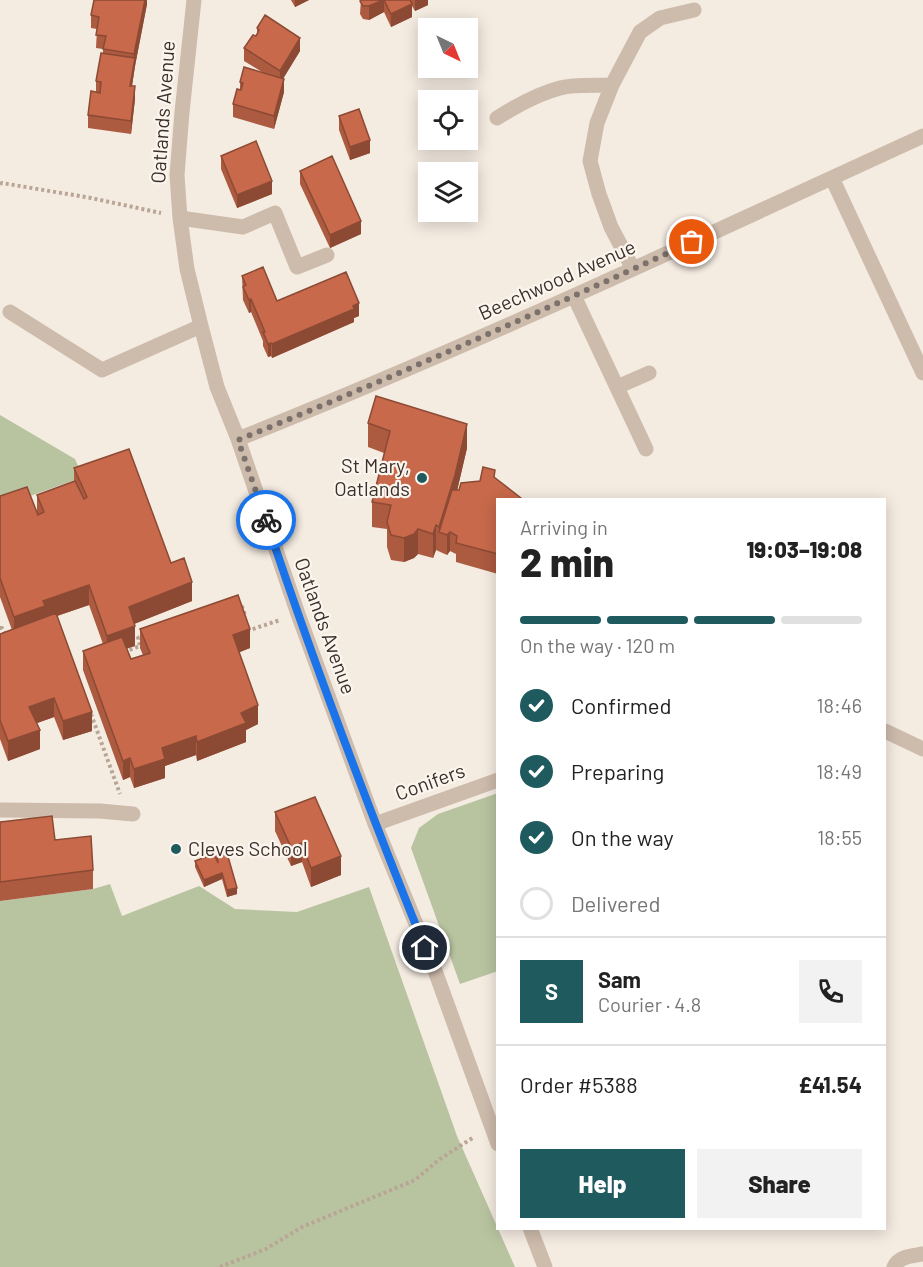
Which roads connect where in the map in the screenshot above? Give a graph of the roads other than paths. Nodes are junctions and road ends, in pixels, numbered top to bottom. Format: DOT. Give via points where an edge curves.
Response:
graph roads {
  1 [pos="194,0"];
  2 [pos="694,10"];
  3 [pos="612,85"];
  4 [pos="497,118"];
  5 [pos="923,136"];
  6 [pos="832,178"];
  7 [pos="180,218"];
  8 [pos="327,255"];
  9 [pos="633,269"];
  10 [pos="574,296"];
  11 [pos="10,312"];
  12 [pos="201,326"];
  13 [pos="649,373"];
  14 [pos="923,373"];
  15 [pos="617,387"];
  16 [pos="238,440"];
  17 [pos="646,449"];
  18 [pos="886,731"];
  19 [pos="923,749"];
  20 [pos="496,781"];
  21 [pos="0,810"];
  22 [pos="130,814"];
  23 [pos="375,824"];
  24 [pos="496,1138"];
  25 [pos="531,1230"];
  26 [pos="923,1254"];
  27 [pos="545,1267"];
  28 [pos="894,1267"];
  1 -- 7 [label="street, Oatlands Avenue" via="177,175"];
  2 -- 3 [label="street" via="660,18 640,32"];
  3 -- 4 [label="street" via="562,87 536,96"];
  3 -- 9 [label="street" via="597,123 590,161 611,228"];
  5 -- 6 [label="street, Beechwood Avenue"];
  6 -- 9 [label="street, Beechwood Avenue"];
  6 -- 14 [label="street"];
  7 -- 8 [label="street" via="243,227 275,213 297,267"];
  7 -- 12 [label="street, Oatlands Avenue"];
  9 -- 10 [label="street, Beechwood Avenue"];
  10 -- 15 [label="street"];
  10 -- 16 [label="street, Beechwood Avenue"];
  11 -- 12 [label="street" via="102,370"];
  12 -- 16 [label="street, Oatlands Avenue" via="217,387"];
  13 -- 15 [label="street"];
  15 -- 17 [label="street"];
  16 -- 23 [label="street, Oatlands Avenue"];
  18 -- 19 [label="street"];
  20 -- 23 [label="street, Conifers"];
  21 -- 22 [label="street"];
  23 -- 24 [label="street, Oatlands Avenue" via="434,968"];
  25 -- 27 [label="street"];
  26 -- 28 [label="street" via="902,1258"];
}
